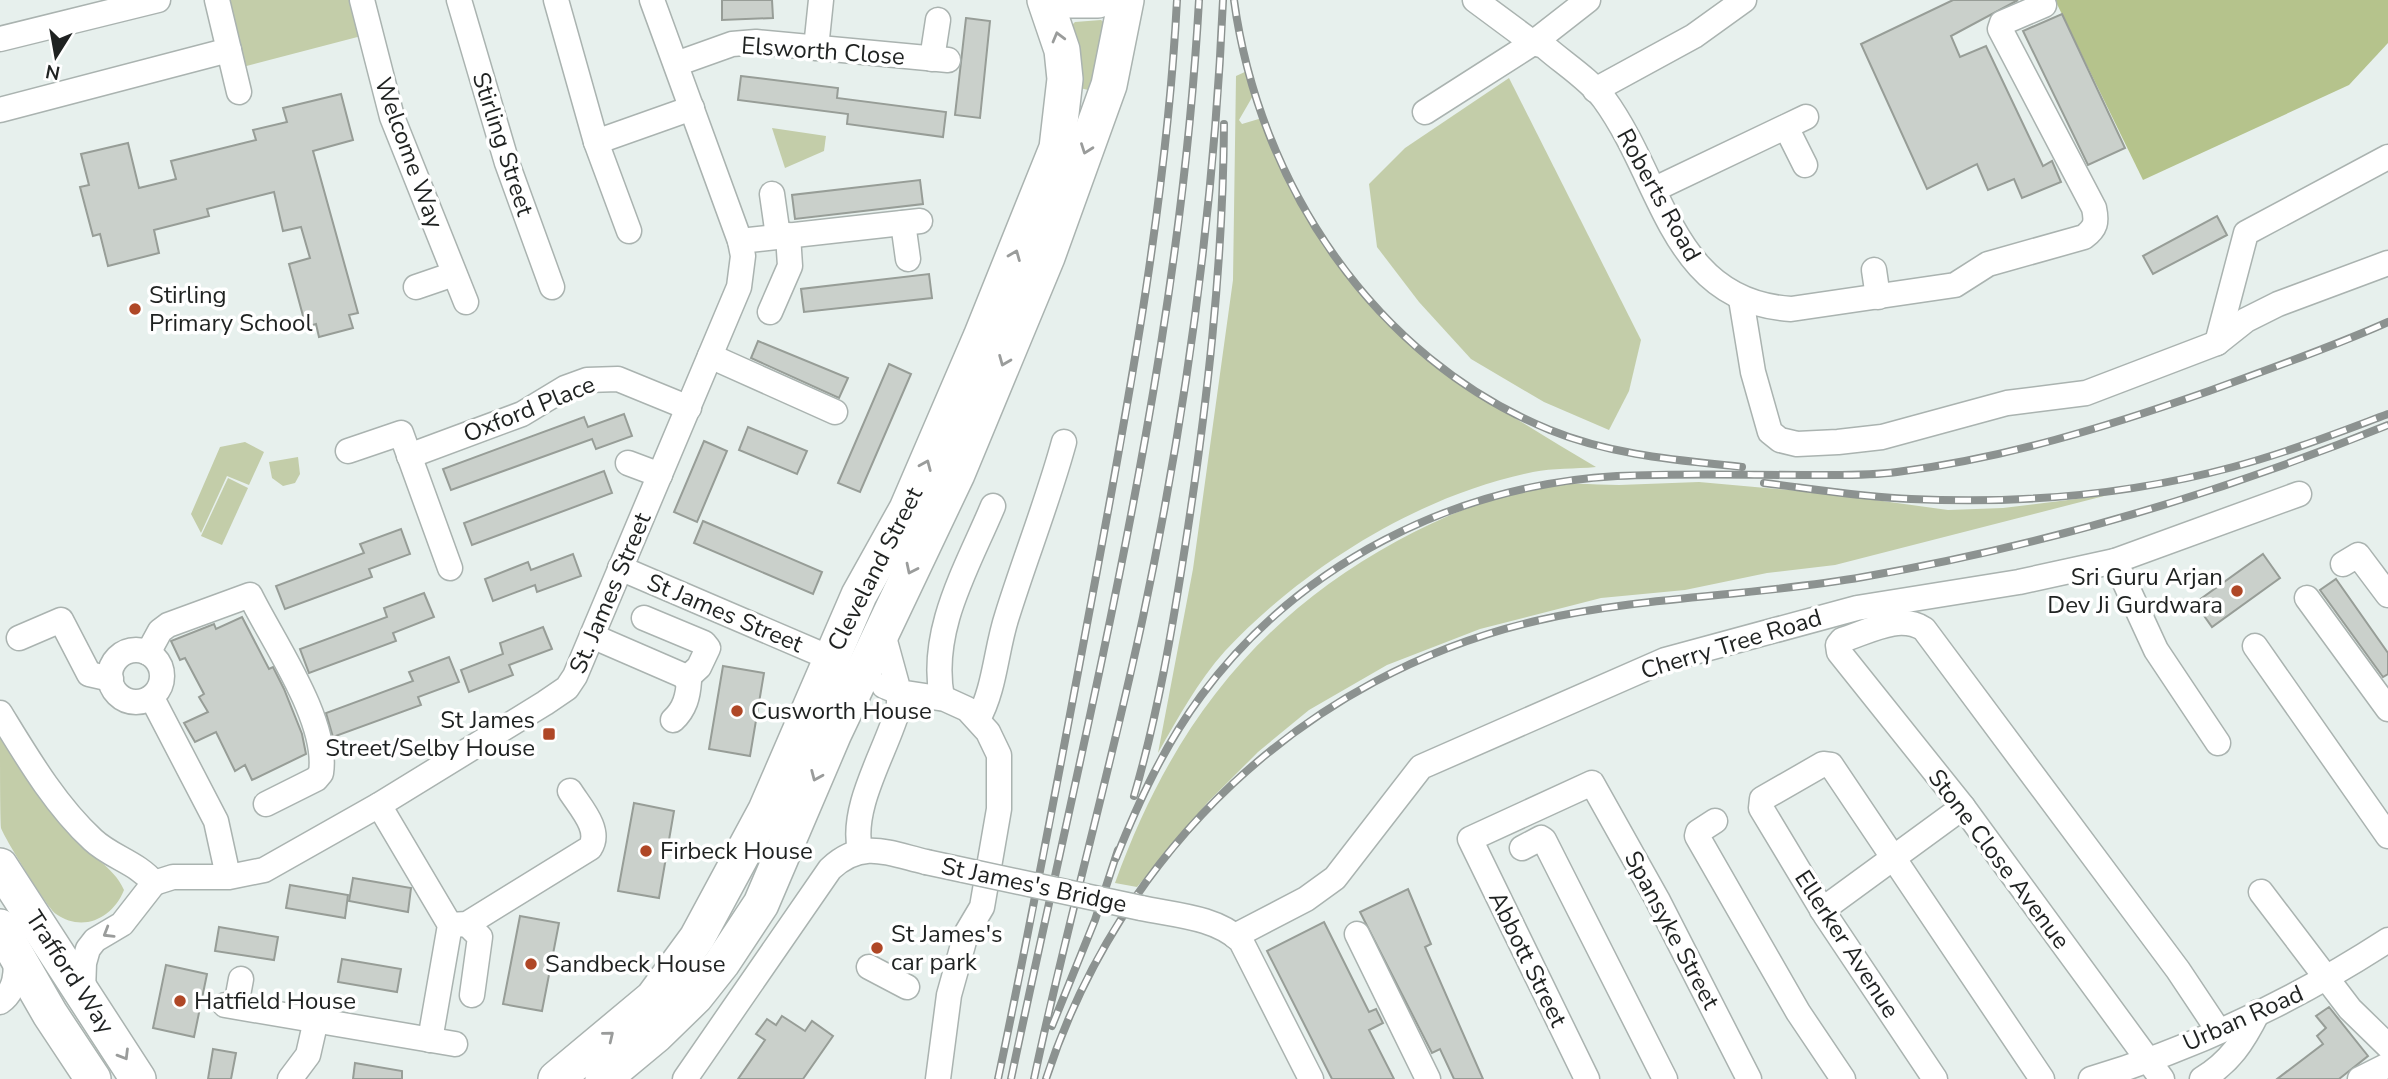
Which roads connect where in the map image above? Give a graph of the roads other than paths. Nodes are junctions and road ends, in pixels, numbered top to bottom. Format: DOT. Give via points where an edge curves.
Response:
graph roads {
  1 [pos="158,0"];
  2 [pos="216,0"];
  3 [pos="362,0"];
  4 [pos="460,0"];
  5 [pos="556,0"];
  6 [pos="652,0"];
  7 [pos="821,0"];
  8 [pos="1045,0"];
  9 [pos="1066,0"];
  10 [pos="1098,0"];
  11 [pos="1126,0"];
  12 [pos="1475,0"];
  13 [pos="1741,1"];
  14 [pos="1579,3"];
  15 [pos="2044,5"];
  16 [pos="938,20"];
  17 [pos="0,39"];
  18 [pos="1533,43"];
  19 [pos="816,48"];
  20 [pos="229,50"];
  21 [pos="676,64"];
  22 [pos="237,84"];
  23 [pos="1595,90"];
  24 [pos="692,108"];
  25 [pos="0,110"];
  26 [pos="1425,112"];
  27 [pos="600,153"];
  28 [pos="2388,157"];
  29 [pos="1805,164"];
  30 [pos="1655,189"];
  31 [pos="772,194"];
  32 [pos="629,231"];
  33 [pos="783,235"];
  34 [pos="740,242"];
  35 [pos="908,259"];
  36 [pos="2388,263"];
  37 [pos="1874,270"];
  38 [pos="454,274"];
  39 [pos="416,287"];
  40 [pos="552,287"];
  41 [pos="1878,297"];
  42 [pos="1741,299"];
  43 [pos="466,302"];
  44 [pos="770,312"];
  45 [pos="2217,343"];
  46 [pos="710,356"];
  47 [pos="689,408"];
  48 [pos="835,412"];
  49 [pos="1064,442"];
  50 [pos="405,445"];
  51 [pos="348,451"];
  52 [pos="628,463"];
  53 [pos="660,475"];
  54 [pos="2300,494"];
  55 [pos="993,506"];
  56 [pos="2115,561"];
  57 [pos="2343,565"];
  58 [pos="450,568"];
  59 [pos="620,568"];
  60 [pos="2388,595"];
  61 [pos="2307,598"];
  62 [pos="645,618"];
  63 [pos="882,630"];
  64 [pos="592,636"];
  65 [pos="19,638"];
  66 [pos="2255,646"];
  67 [pos="148,653"];
  68 [pos="830,658"];
  69 [pos="862,675"];
  70 [pos="111,679"];
  71 [pos="686,679"];
  72 [pos="899,692"];
  73 [pos="152,698"];
  74 [pos="942,698"];
  75 [pos="812,703"];
  76 [pos="2388,709"];
  77 [pos="0,713"];
  78 [pos="978,719"];
  79 [pos="673,720"];
  80 [pos="2218,743"];
  81 [pos="570,791"];
  82 [pos="266,804"];
  83 [pos="379,805"];
  84 [pos="1963,807"];
  85 [pos="1715,821"];
  86 [pos="2388,836"];
  87 [pos="1470,839"];
  88 [pos="1522,848"];
  89 [pos="860,850"];
  90 [pos="1895,859"];
  91 [pos="0,866"];
  92 [pos="228,876"];
  93 [pos="154,883"];
  94 [pos="2261,892"];
  95 [pos="1822,911"];
  96 [pos="459,924"];
  97 [pos="1357,934"];
  98 [pos="1235,936"];
  99 [pos="8,940"];
  100 [pos="2388,940"];
  101 [pos="869,967"];
  102 [pos="242,979"];
  103 [pos="2327,980"];
  104 [pos="907,986"];
  105 [pos="83,991"];
  106 [pos="472,995"];
  107 [pos="0,1003"];
  108 [pos="2258,1012"];
  109 [pos="50,1014"];
  110 [pos="316,1020"];
  111 [pos="2218,1030"];
  112 [pos="430,1040"];
  113 [pos="2386,1041"];
  114 [pos="455,1044"];
  115 [pos="2388,1065"];
  116 [pos="2155,1070"];
  117 [pos="91,1078"];
  118 [pos="138,1079"];
  119 [pos="290,1079"];
  120 [pos="556,1079"];
  121 [pos="603,1079"];
  122 [pos="685,1079"];
  123 [pos="938,1079"];
  124 [pos="1311,1079"];
  125 [pos="1427,1079"];
  126 [pos="1587,1079"];
  127 [pos="1665,1079"];
  128 [pos="1749,1079"];
  129 [pos="1843,1079"];
  130 [pos="1935,1079"];
  131 [pos="2042,1079"];
  132 [pos="2091,1079"];
  133 [pos="2202,1079"];
  134 [pos="2360,1079"];
  1 -- 17 [label="street"];
  2 -- 20 [label="street"];
  3 -- 38 [label="street, Welcome Way" via="392,117"];
  4 -- 40 [label="street, Stirling Street" via="507,163"];
  5 -- 27 [label="street"];
  6 -- 21 [label="street, St. James Street"];
  7 -- 19 [label="street"];
  68 -- 8 [label="highway, Cleveland Street, one-way" via="906,509 1057,148 1065,79 1062,50"];
  9 -- 10 [label="highway"];
  11 -- 63 [label="highway, Cleveland Street, one-way" via="1109,85 1047,257 957,474"];
  12 -- 18 [label="street, Roberts Road"];
  13 -- 23 [label="street" via="1694,36"];
  14 -- 18 [label="street"];
  15 -- 41 [label="street, Roberts Road" via="2002,23 2000,29 2094,208 2094,229 2084,237 1988,264 1955,285"];
  16 -- 19 [label="street, Elsworth Close" via="940,59"];
  18 -- 23 [label="street, Roberts Road" via="1544,46"];
  18 -- 26 [label="street"];
  19 -- 21 [label="street, Elsworth Close" via="732,44"];
  20 -- 22 [label="street"];
  20 -- 25 [label="street"];
  21 -- 24 [label="street, St. James Street"];
  23 -- 30 [label="street, Roberts Road" via="1629,137"];
  24 -- 27 [label="street"];
  24 -- 34 [label="street, St. James Street"];
  27 -- 32 [label="street"];
  28 -- 45 [label="street" via="2246,233"];
  29 -- 30 [label="street" via="1796,122"];
  30 -- 42 [label="street, Roberts Road" via="1687,254 1721,288"];
  31 -- 33 [label="street"];
  33 -- 34 [label="street"];
  33 -- 35 [label="street" via="912,222"];
  33 -- 44 [label="street" via="790,266"];
  34 -- 46 [label="street, St. James Street" via="739,287"];
  36 -- 45 [label="street" via="2278,304 2246,320"];
  37 -- 41 [label="street"];
  38 -- 39 [label="street"];
  38 -- 43 [label="street, Welcome Way"];
  41 -- 42 [label="street, Roberts Road" via="1791,309"];
  42 -- 45 [label="street" via="1766,423 1774,436 1797,444 1882,437 2007,403 2086,393"];
  46 -- 47 [label="street, St. James Street"];
  46 -- 48 [label="street"];
  47 -- 50 [label="street, Oxford Place" via="618,379 587,380 523,414"];
  47 -- 53 [label="street, St. James Street"];
  49 -- 78 [label="street"];
  50 -- 51 [label="street, Oxford Place"];
  50 -- 58 [label="street"];
  52 -- 53 [label="street"];
  53 -- 59 [label="street, St. James Street"];
  54 -- 56 [label="street, Cherry Tree Road"];
  55 -- 74 [label="street" via="946,615 939,661"];
  56 -- 80 [label="street" via="2156,650"];
  56 -- 98 [label="street, Cherry Tree Road" via="1857,608 1642,669 1421,767 1335,878 1306,899"];
  57 -- 60 [label="street" via="2358,555"];
  59 -- 64 [label="street, St. James Street"];
  59 -- 68 [label="street, St James Street"];
  61 -- 76 [label="street"];
  62 -- 71 [label="street" via="708,648 699,667"];
  63 -- 69 [label="highway, Cleveland Street"];
  63 -- 72 [label="street"];
  64 -- 71 [label="street"];
  64 -- 83 [label="street, St. James Street" via="567,688"];
  65 -- 70 [label="street" via="61,620 89,674"];
  66 -- 86 [label="street"];
  67 -- 70 [label="street" via="124,653 115,662"];
  67 -- 73 [label="street" via="162,673"];
  67 -- 82 [label="street" via="168,625 250,595 290,669 322,751 321,773 316,779"];
  68 -- 75 [label="highway, Cleveland Street"];
  69 -- 72 [label="street"];
  69 -- 75 [label="street" via="841,673"];
  69 -- 121 [label="highway, Cleveland Street, one-way" via="747,929 695,997"];
  70 -- 73 [label="street" via="127,700"];
  71 -- 79 [label="street" via="689,690"];
  72 -- 74 [label="street"];
  72 -- 89 [label="street" via="892,731 859,815 856,835"];
  73 -- 92 [label="street" via="216,821"];
  74 -- 78 [label="street"];
  120 -- 75 [label="highway, Cleveland Street, one-way" via="644,1006 683,960 760,822"];
  77 -- 93 [label="street" via="83,831"];
  78 -- 123 [label="street" via="999,755 999,809 982,907 966,934 950,995"];
  81 -- 96 [label="street" via="592,828 590,848"];
  83 -- 92 [label="street, St. James Street" via="264,870"];
  83 -- 96 [label="street"];
  84 -- 90 [label="street"];
  84 -- 111 [label="street, Stone Close Avenue" via="1839,652 1842,640 1901,621 1912,621 1924,629"];
  84 -- 116 [label="street, Stone Close Avenue"];
  85 -- 129 [label="street" via="1697,836 1798,1012"];
  87 -- 126 [label="street, Abbott Street"];
  87 -- 128 [label="street, Spansyke Street" via="1592,783"];
  88 -- 127 [label="street" via="1544,840"];
  89 -- 98 [label="street, St James's Bridge, bridge" via="1208,923"];
  89 -- 122 [label="street" via="843,856 830,869"];
  90 -- 95 [label="street"];
  90 -- 95 [label="street, Ellerker Avenue" via="1831,765 1823,764 1762,799 1761,808"];
  90 -- 131 [label="street"];
  91 -- 105 [label="highway, Trafford Way"];
  92 -- 93 [label="street, St. James Street" via="173,877"];
  93 -- 105 [label="street, one-way" via="122,924 88,949"];
  94 -- 103 [label="street"];
  95 -- 130 [label="street, Ellerker Avenue"];
  96 -- 106 [label="street" via="480,937"];
  96 -- 112 [label="street"];
  97 -- 125 [label="street"];
  98 -- 124 [label="street"];
  99 -- 107 [label="street" via="15,981"];
  99 -- 109 [label="highway, Trafford Way"];
  100 -- 103 [label="street, Urban Road"];
  101 -- 104 [label="street"];
  102 -- 110 [label="street" via="230,1005"];
  103 -- 108 [label="street, Urban Road"];
  103 -- 113 [label="street" via="2350,1009"];
  105 -- 118 [label="highway, Trafford Way, one-way"];
  107 -- 109 [label="street" via="25,1002"];
  108 -- 111 [label="street, Urban Road"];
  108 -- 133 [label="street" via="2234,1054"];
  109 -- 117 [label="highway, Trafford Way"];
  110 -- 112 [label="street"];
  110 -- 119 [label="street" via="308,1055"];
  111 -- 116 [label="street, Urban Road"];
  112 -- 114 [label="street"];
  115 -- 134 [label="street"];
  116 -- 132 [label="street, Urban Road"];
}
